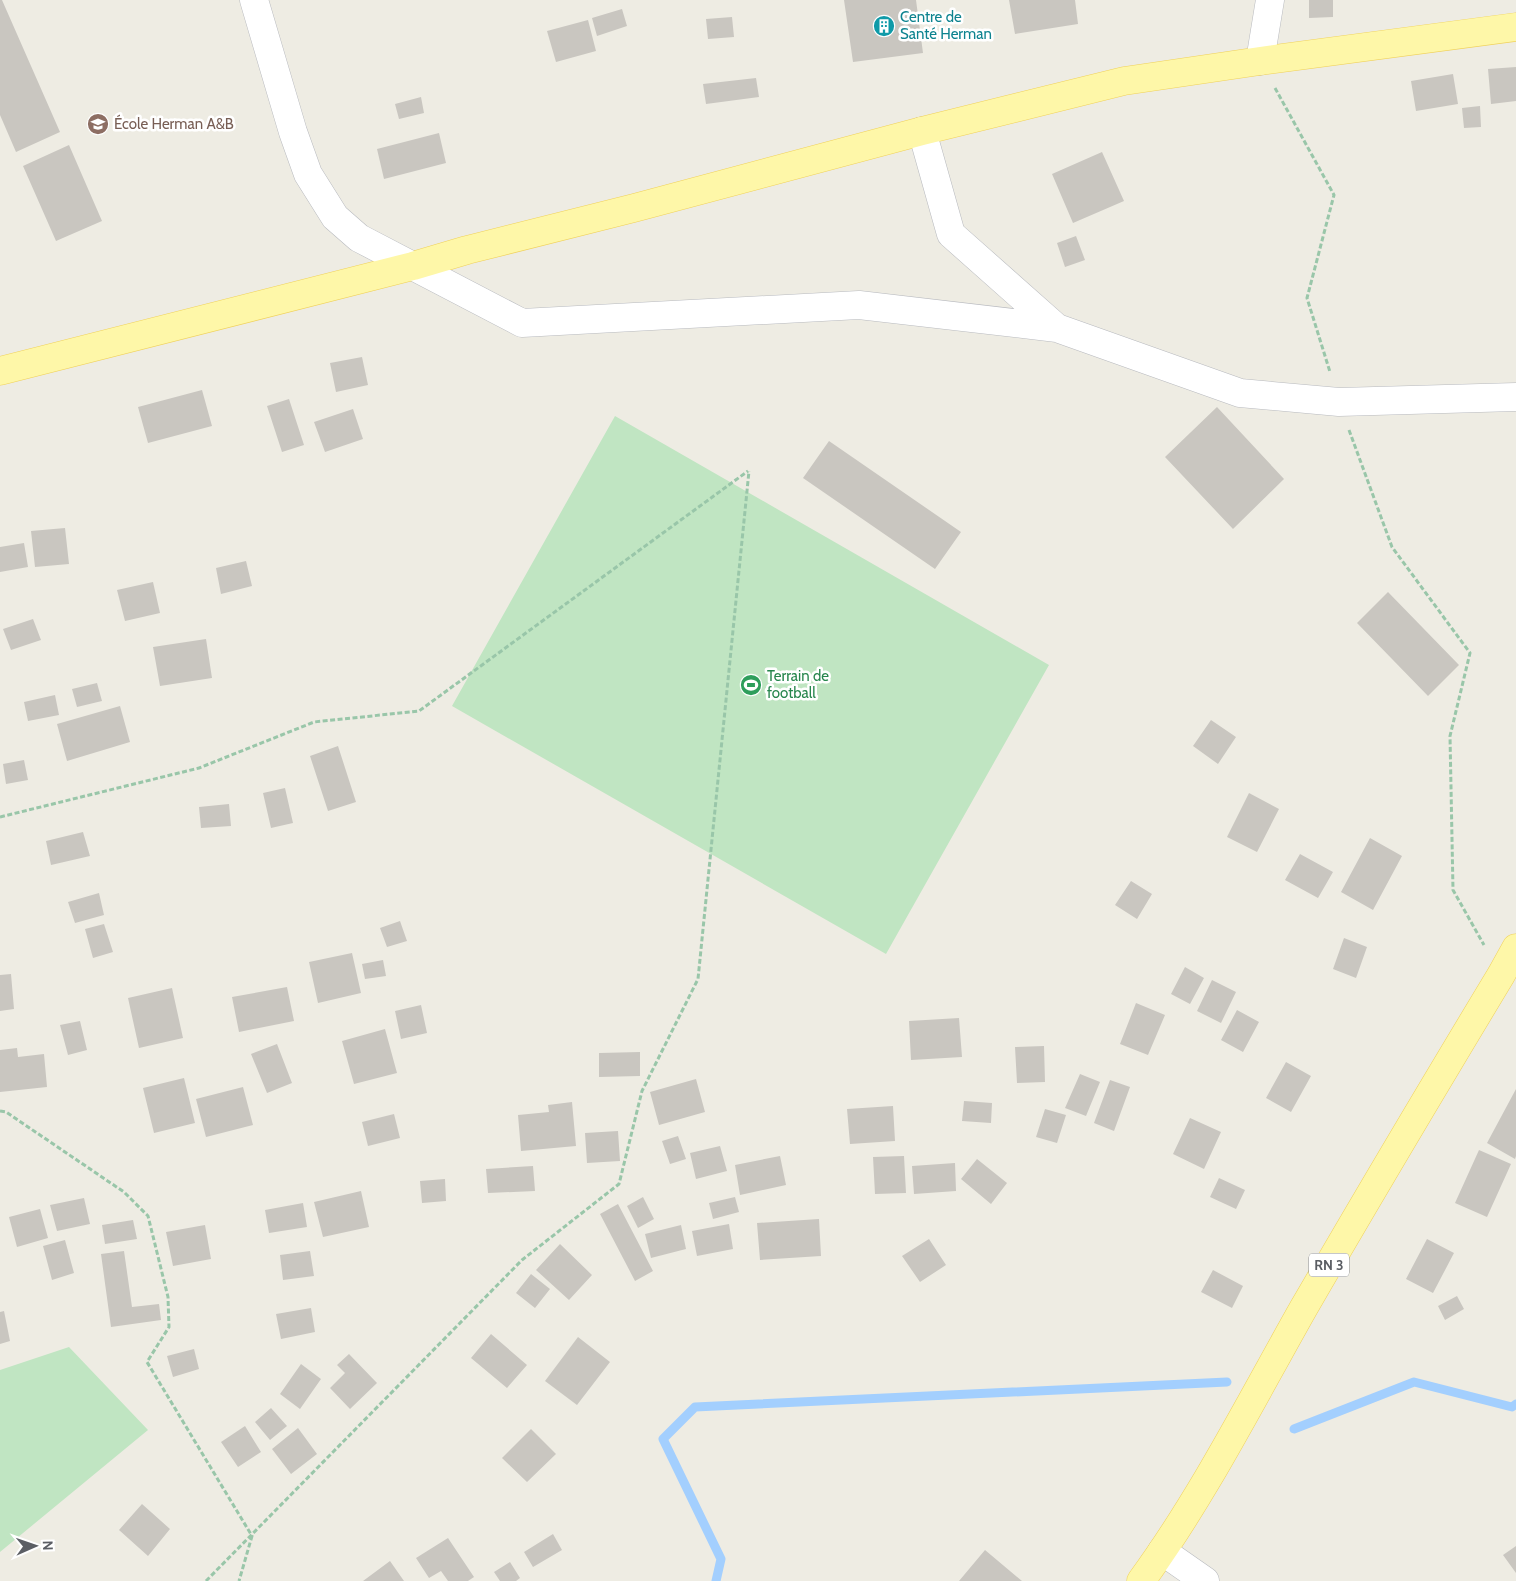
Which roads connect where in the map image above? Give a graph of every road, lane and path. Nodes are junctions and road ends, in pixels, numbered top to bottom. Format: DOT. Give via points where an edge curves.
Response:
graph roads {
  1 [pos="254,0"];
  2 [pos="1270,0"];
  3 [pos="1516,27"];
  4 [pos="1260,61"];
  5 [pos="922,131"];
  6 [pos="413,266"];
  7 [pos="1058,328"];
  8 [pos="0,371"];
  9 [pos="1516,397"];
  10 [pos="1339,402"];
  11 [pos="0,817"];
  12 [pos="1516,948"];
  13 [pos="1502,975"];
  14 [pos="0,1111"];
  15 [pos="252,1536"];
  16 [pos="1162,1551"];
  17 [pos="206,1581"];
  18 [pos="239,1581"];
  19 [pos="1141,1581"];
  20 [pos="1206,1581"];
  1 -- 6 [label="street" via="308,174 335,217 359,238"];
  2 -- 4 [label="street"];
  3 -- 4 [label="main road"];
  4 -- 5 [label="main road" via="1124,81"];
  4 -- 10 [label="path" via="1334,195 1307,298"];
  5 -- 6 [label="main road"];
  5 -- 7 [label="street" via="951,234"];
  6 -- 7 [label="street" via="522,323 859,305"];
  6 -- 8 [label="main road"];
  7 -- 10 [label="street" via="1240,393"];
  9 -- 10 [label="street"];
  10 -- 13 [label="path" via="1392,547 1470,653 1450,736 1452,890"];
  11 -- 15 [label="path" via="199,768 314,722 419,711 749,471 698,979 642,1091 619,1184 522,1260"];
  12 -- 13 [label="main road, RN 3"];
  13 -- 16 [label="main road, RN 3" via="1369,1194"];
  14 -- 15 [label="path" via="124,1192 148,1216 168,1297 169,1328 147,1362"];
  15 -- 17 [label="path"];
  15 -- 18 [label="path"];
  16 -- 19 [label="main road, RN 3"];
  16 -- 20 [label="street"];
}
